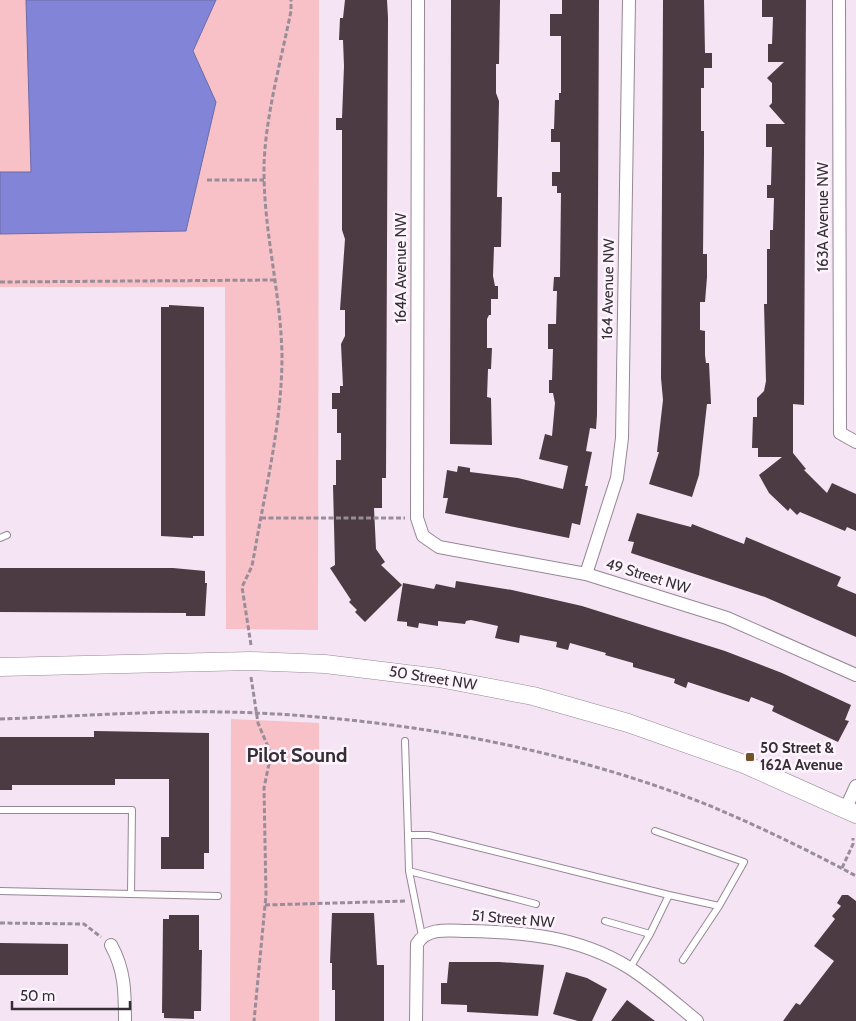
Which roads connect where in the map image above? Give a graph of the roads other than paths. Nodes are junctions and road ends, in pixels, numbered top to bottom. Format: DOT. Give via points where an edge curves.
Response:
graph roads {
  1 [pos="418,0"];
  2 [pos="629,0"];
  3 [pos="839,0"];
  4 [pos="856,442"];
  5 [pos="7,536"];
  6 [pos="423,536"];
  7 [pos="0,538"];
  8 [pos="586,574"];
  9 [pos="0,667"];
  10 [pos="856,675"];
  11 [pos="405,741"];
  12 [pos="856,786"];
  13 [pos="0,810"];
  14 [pos="850,812"];
  15 [pos="655,831"];
  16 [pos="854,832"];
  17 [pos="408,836"];
  18 [pos="409,871"];
  19 [pos="0,892"];
  20 [pos="131,894"];
  21 [pos="669,895"];
  22 [pos="218,896"];
  23 [pos="536,904"];
  24 [pos="719,906"];
  25 [pos="606,921"];
  26 [pos="650,934"];
  27 [pos="422,936"];
  28 [pos="111,945"];
  29 [pos="683,960"];
  30 [pos="630,968"];
  31 [pos="125,1021"];
  32 [pos="416,1021"];
  33 [pos="697,1021"];
  1 -- 6 [label="street, 164A Avenue NW" via="417,518"];
  2 -- 8 [label="street, 164 Avenue NW" via="622,438 616,478"];
  3 -- 4 [label="street, 163A Avenue NW" via="840,434"];
  5 -- 7 [label="lane"];
  6 -- 8 [label="street, 49 Street NW" via="439,547"];
  8 -- 10 [label="street, 49 Street NW" via="727,618"];
  9 -- 14 [label="main road, 50 Street NW" via="250,661 325,664 439,678 533,696 628,722 744,764"];
  11 -- 17 [label="lane"];
  12 -- 14 [label="street"];
  13 -- 20 [label="lane" via="132,810"];
  14 -- 16 [label="main road, 50 Street NW"];
  15 -- 24 [label="lane" via="744,862"];
  17 -- 18 [label="lane"];
  17 -- 21 [label="lane" via="429,835"];
  18 -- 23 [label="lane"];
  18 -- 27 [label="lane"];
  19 -- 20 [label="lane"];
  20 -- 22 [label="lane"];
  21 -- 24 [label="lane"];
  21 -- 26 [label="lane"];
  24 -- 29 [label="lane"];
  25 -- 26 [label="lane"];
  26 -- 30 [label="lane"];
  27 -- 30 [label="street, 51 Street NW" via="446,931 549,936 589,947"];
  27 -- 32 [label="street" via="416,953"];
  28 -- 31 [label="street" via="125,983"];
  30 -- 33 [label="street, 51 Street NW"];
}
